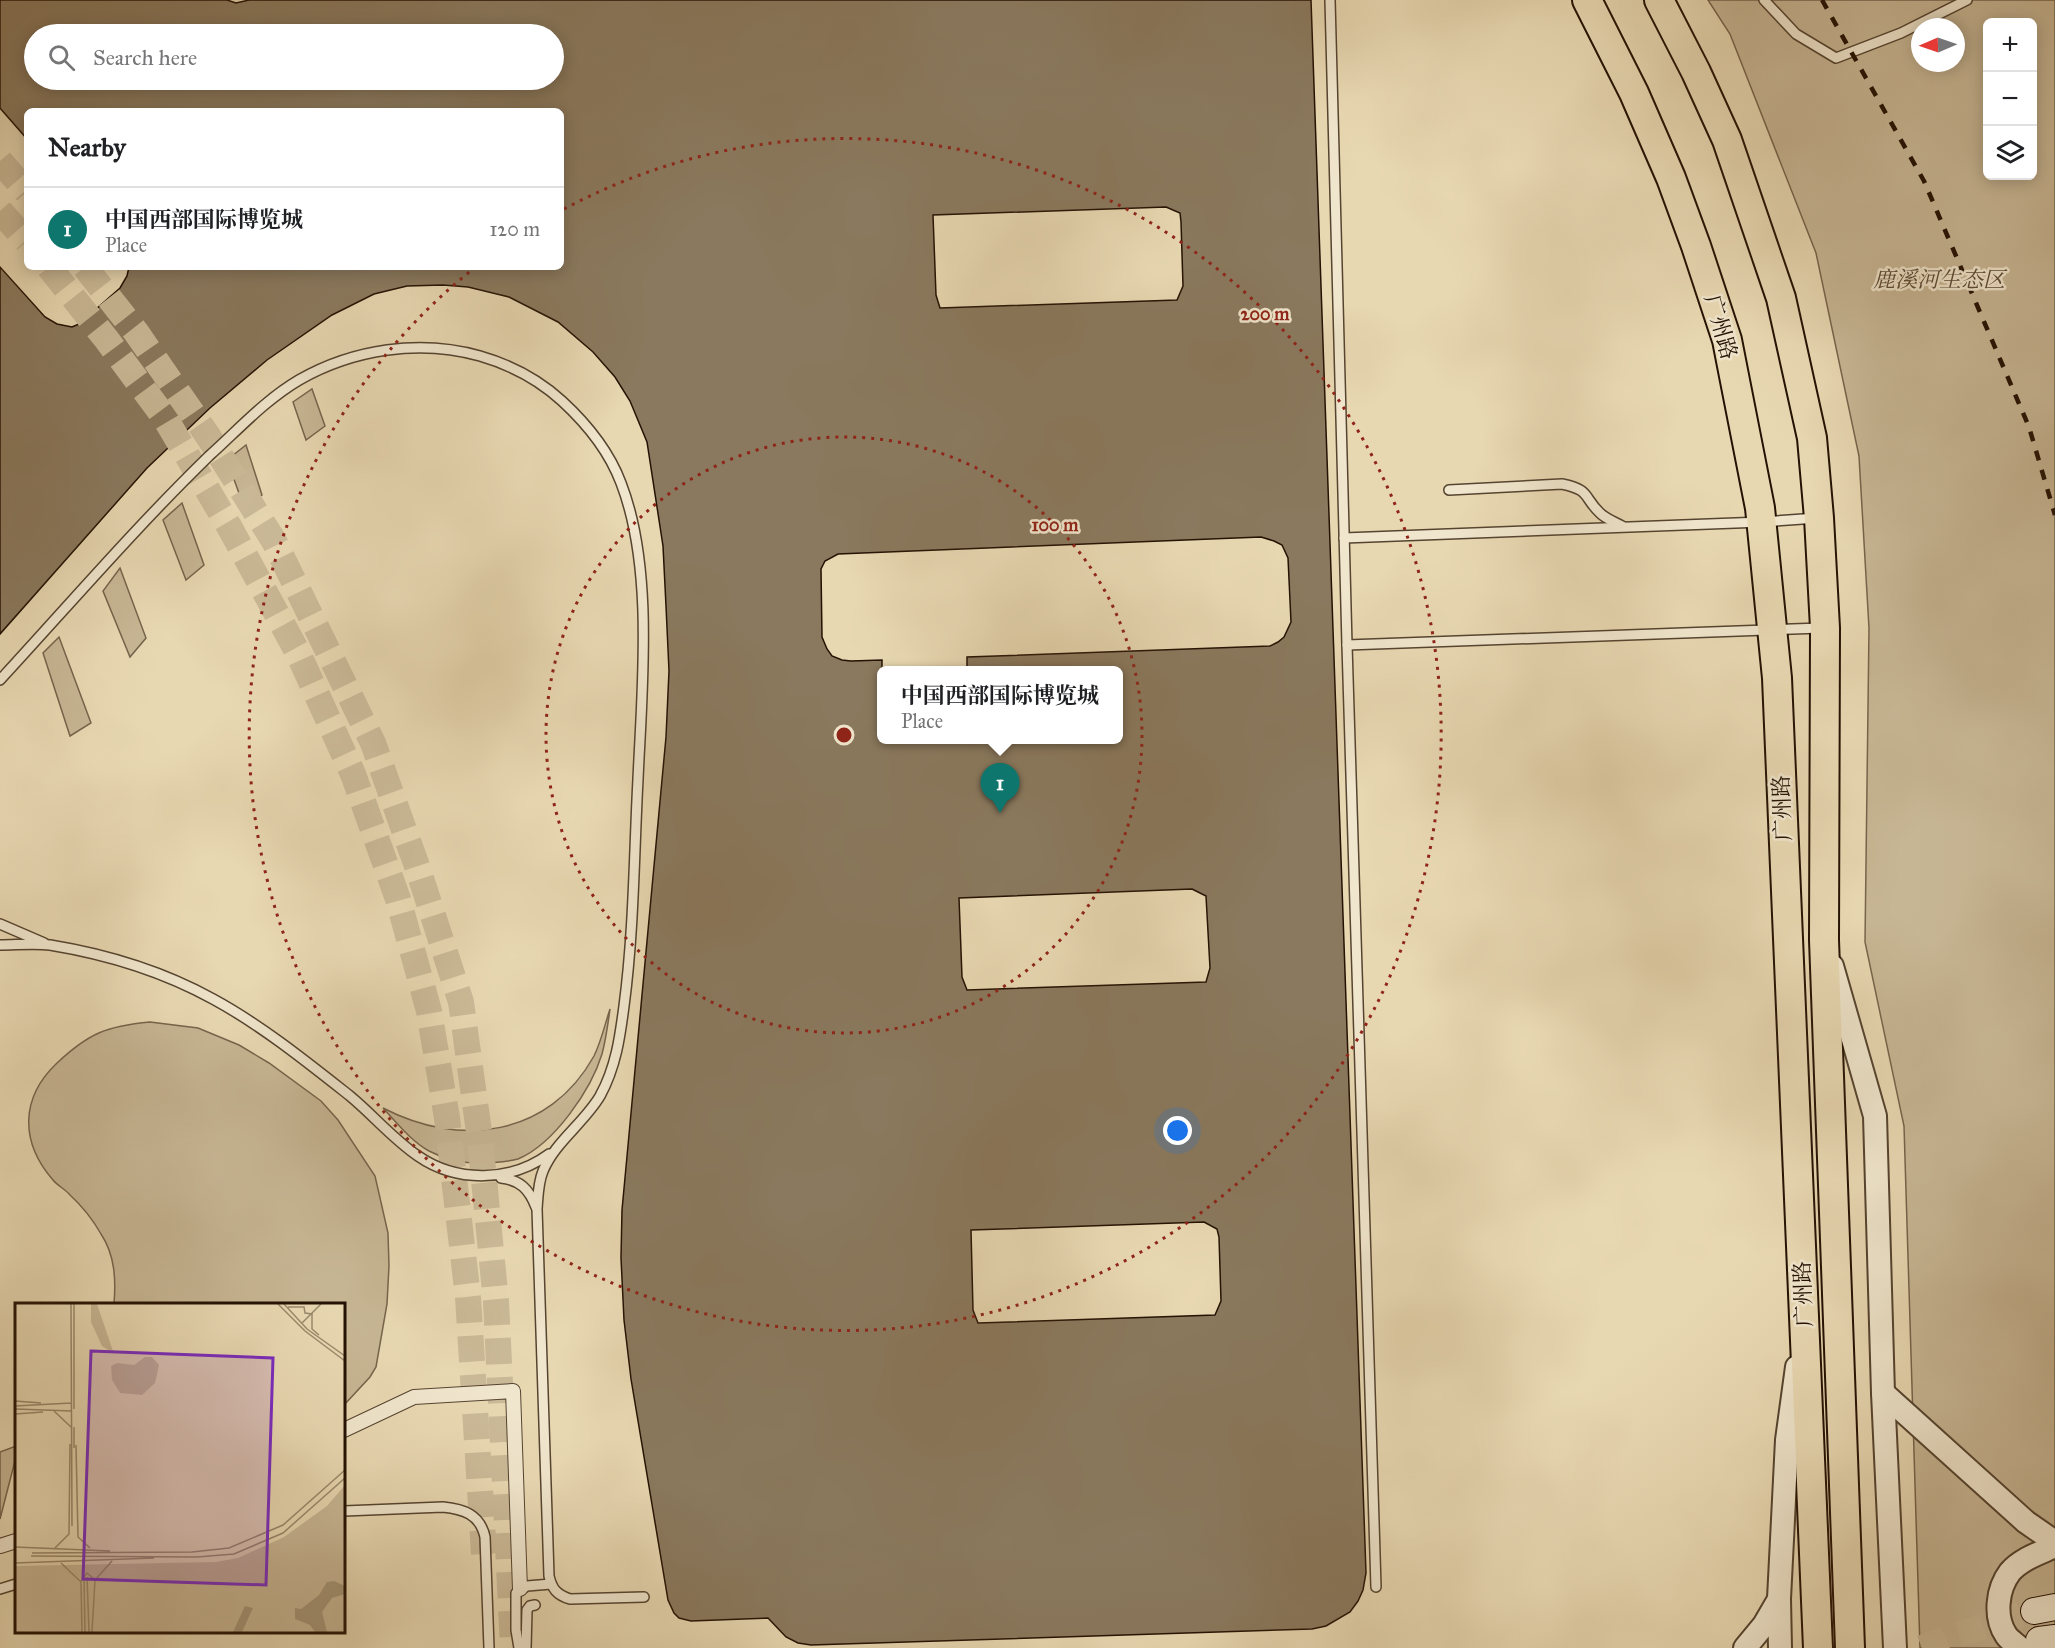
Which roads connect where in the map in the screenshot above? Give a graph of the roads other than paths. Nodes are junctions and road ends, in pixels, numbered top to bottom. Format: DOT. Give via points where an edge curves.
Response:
graph roads {
  1 [pos="1330,0"];
  2 [pos="1587,0"];
  3 [pos="1659,0"];
  4 [pos="1764,0"];
  5 [pos="1967,0"];
  6 [pos="1449,490"];
  7 [pos="1820,518"];
  8 [pos="1762,522"];
  9 [pos="1624,528"];
  10 [pos="1344,538"];
  11 [pos="1825,628"];
  12 [pos="1773,631"];
  13 [pos="1347,645"];
  14 [pos="0,680"];
  15 [pos="0,924"];
  16 [pos="1824,940"];
  17 [pos="0,945"];
  18 [pos="48,945"];
  19 [pos="555,1151"];
  20 [pos="491,1176"];
  21 [pos="537,1209"];
  22 [pos="1804,1317"];
  23 [pos="1883,1393"];
  24 [pos="345,1430"];
  25 [pos="345,1511"];
  26 [pos="15,1541"];
  27 [pos="2055,1544"];
  28 [pos="0,1546"];
  29 [pos="15,1584"];
  30 [pos="551,1584"];
  31 [pos="1376,1587"];
  32 [pos="0,1589"];
  33 [pos="520,1589"];
  34 [pos="644,1598"];
  35 [pos="1779,1599"];
  36 [pos="535,1605"];
  37 [pos="2038,1642"];
  38 [pos="489,1648"];
  39 [pos="519,1648"];
  40 [pos="526,1648"];
  41 [pos="1745,1648"];
  42 [pos="1780,1648"];
  43 [pos="1818,1648"];
  44 [pos="1850,1648"];
  45 [pos="1894,1648"];
  1 -- 10 [label="lane"];
  2 -- 8 [label="main road, 广州路" via="1639,104 1696,246 1727,340"];
  3 -- 7 [label="main road, 广州路" via="1727,140 1781,298 1812,438"];
  4 -- 5 [label="lane" via="1796,34 1836,58 1901,33"];
  6 -- 9 [label="lane" via="1562,484 1576,487 1602,515"];
  7 -- 8 [label="lane"];
  7 -- 11 [label="main road, 广州路"];
  8 -- 9 [label="lane"];
  8 -- 12 [label="main road, 广州路"];
  9 -- 10 [label="lane"];
  10 -- 13 [label="lane"];
  11 -- 12 [label="lane"];
  11 -- 16 [label="main road, 广州路"];
  12 -- 13 [label="lane"];
  12 -- 22 [label="main road, 广州路"];
  13 -- 31 [label="lane"];
  14 -- 19 [label="lane" via="177,487 265,403 321,368 375,352 409,347 447,348 505,363 549,389 588,428 620,481 638,552 643,613 629,961 618,1052 599,1097"];
  15 -- 18 [label="lane"];
  16 -- 23 [label="street" via="1875,1116"];
  16 -- 44 [label="main road, 广州路"];
  17 -- 18 [label="lane"];
  18 -- 20 [label="lane" via="137,968 181,983 214,1000 300,1057 417,1156 456,1174"];
  19 -- 20 [label="lane" via="525,1169"];
  19 -- 21 [label="lane" via="544,1168"];
  20 -- 21 [label="lane" via="518,1182 526,1188"];
  21 -- 30 [label="lane"];
  22 -- 35 [label="street" via="1787,1440"];
  22 -- 43 [label="main road, 广州路"];
  23 -- 27 [label="street"];
  23 -- 45 [label="street"];
  24 -- 33 [label="street" via="414,1397 513,1391"];
  25 -- 38 [label="lane" via="443,1507 458,1508 476,1517 485,1537"];
  26 -- 28 [label="street"];
  27 -- 37 [label="street" via="2010,1572 1999,1596 1999,1614 2006,1635"];
  29 -- 32 [label="lane"];
  30 -- 33 [label="lane"];
  30 -- 34 [label="lane" via="561,1596 570,1599"];
  33 -- 39 [label="lane" via="515,1599"];
  35 -- 41 [label="street"];
  35 -- 42 [label="street"];
  36 -- 40 [label="lane" via="527,1610"];
}
